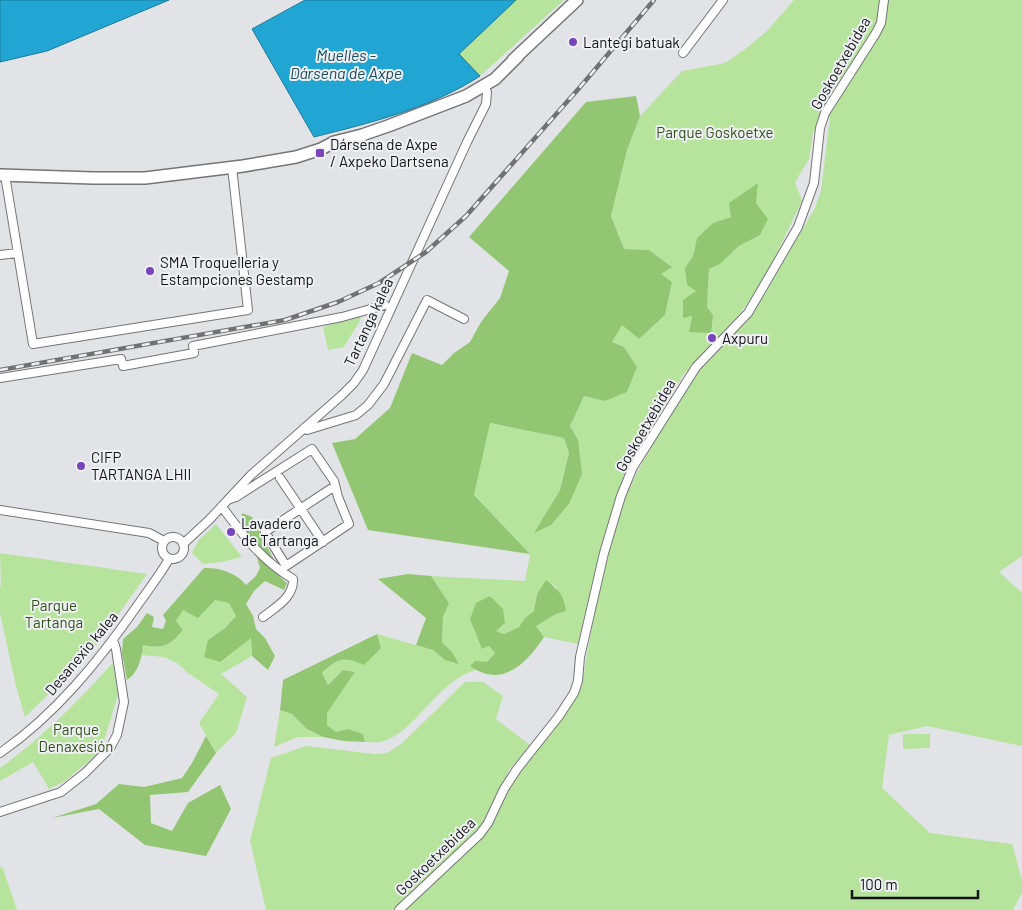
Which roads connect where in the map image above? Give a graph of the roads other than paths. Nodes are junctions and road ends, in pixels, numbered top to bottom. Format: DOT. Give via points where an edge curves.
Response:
graph roads {
  1 [pos="577,0"];
  2 [pos="723,0"];
  3 [pos="884,0"];
  4 [pos="683,53"];
  5 [pos="518,56"];
  6 [pos="484,86"];
  7 [pos="449,101"];
  8 [pos="232,167"];
  9 [pos="2,175"];
  10 [pos="4,193"];
  11 [pos="18,253"];
  12 [pos="0,256"];
  13 [pos="385,305"];
  14 [pos="464,319"];
  15 [pos="0,378"];
  16 [pos="304,428"];
  17 [pos="280,478"];
  18 [pos="335,486"];
  19 [pos="228,499"];
  20 [pos="222,507"];
  21 [pos="301,509"];
  22 [pos="0,510"];
  23 [pos="164,541"];
  24 [pos="323,542"];
  25 [pos="183,544"];
  26 [pos="169,559"];
  27 [pos="263,616"];
  28 [pos="113,640"];
  29 [pos="0,754"];
  30 [pos="0,812"];
  31 [pos="399,910"];
  1 -- 5 [label="main road"];
  2 -- 4 [label="street"];
  3 -- 31 [label="street, Goskoetxebidea" via="881,23 876,33 825,113 820,128 814,183 798,227 748,313 696,367 633,467 604,553 574,693 516,769 480,834"];
  5 -- 6 [label="main road"];
  5 -- 7 [label="main road"];
  6 -- 7 [label="main road"];
  6 -- 16 [label="street, Tartanga kalea" via="486,104 363,370 342,395"];
  7 -- 8 [label="main road" via="308,154"];
  8 -- 9 [label="main road" via="145,178"];
  8 -- 11 [label="street" via="248,310 33,344"];
  9 -- 10 [label="street"];
  10 -- 11 [label="street"];
  11 -- 12 [label="street"];
  13 -- 15 [label="street" via="334,319 193,346 194,353 123,366 121,359"];
  14 -- 16 [label="street" via="427,300 384,384 368,405 356,415 307,430"];
  16 -- 19 [label="street, Tartanga kalea"];
  17 -- 21 [label="street"];
  18 -- 19 [label="street" via="312,449"];
  18 -- 21 [label="street"];
  18 -- 24 [label="street" via="350,524"];
  19 -- 20 [label="street, Tartanga kalea"];
  20 -- 25 [label="street, Tartanga kalea"];
  20 -- 27 [label="street" via="261,556 293,579 290,594"];
  21 -- 24 [label="street"];
  21 -- 24 [label="street" via="265,532 286,566"];
  22 -- 23 [label="street" via="149,533"];
  23 -- 25 [label="street" via="175,537"];
  23 -- 26 [label="street" via="162,551"];
  25 -- 26 [label="street" via="184,551 180,557"];
  26 -- 28 [label="street, Desanexio kalea"];
  28 -- 29 [label="street, Desanexio kalea" via="43,718"];
  28 -- 30 [label="street" via="124,702 117,735 110,748 61,792"];
}
